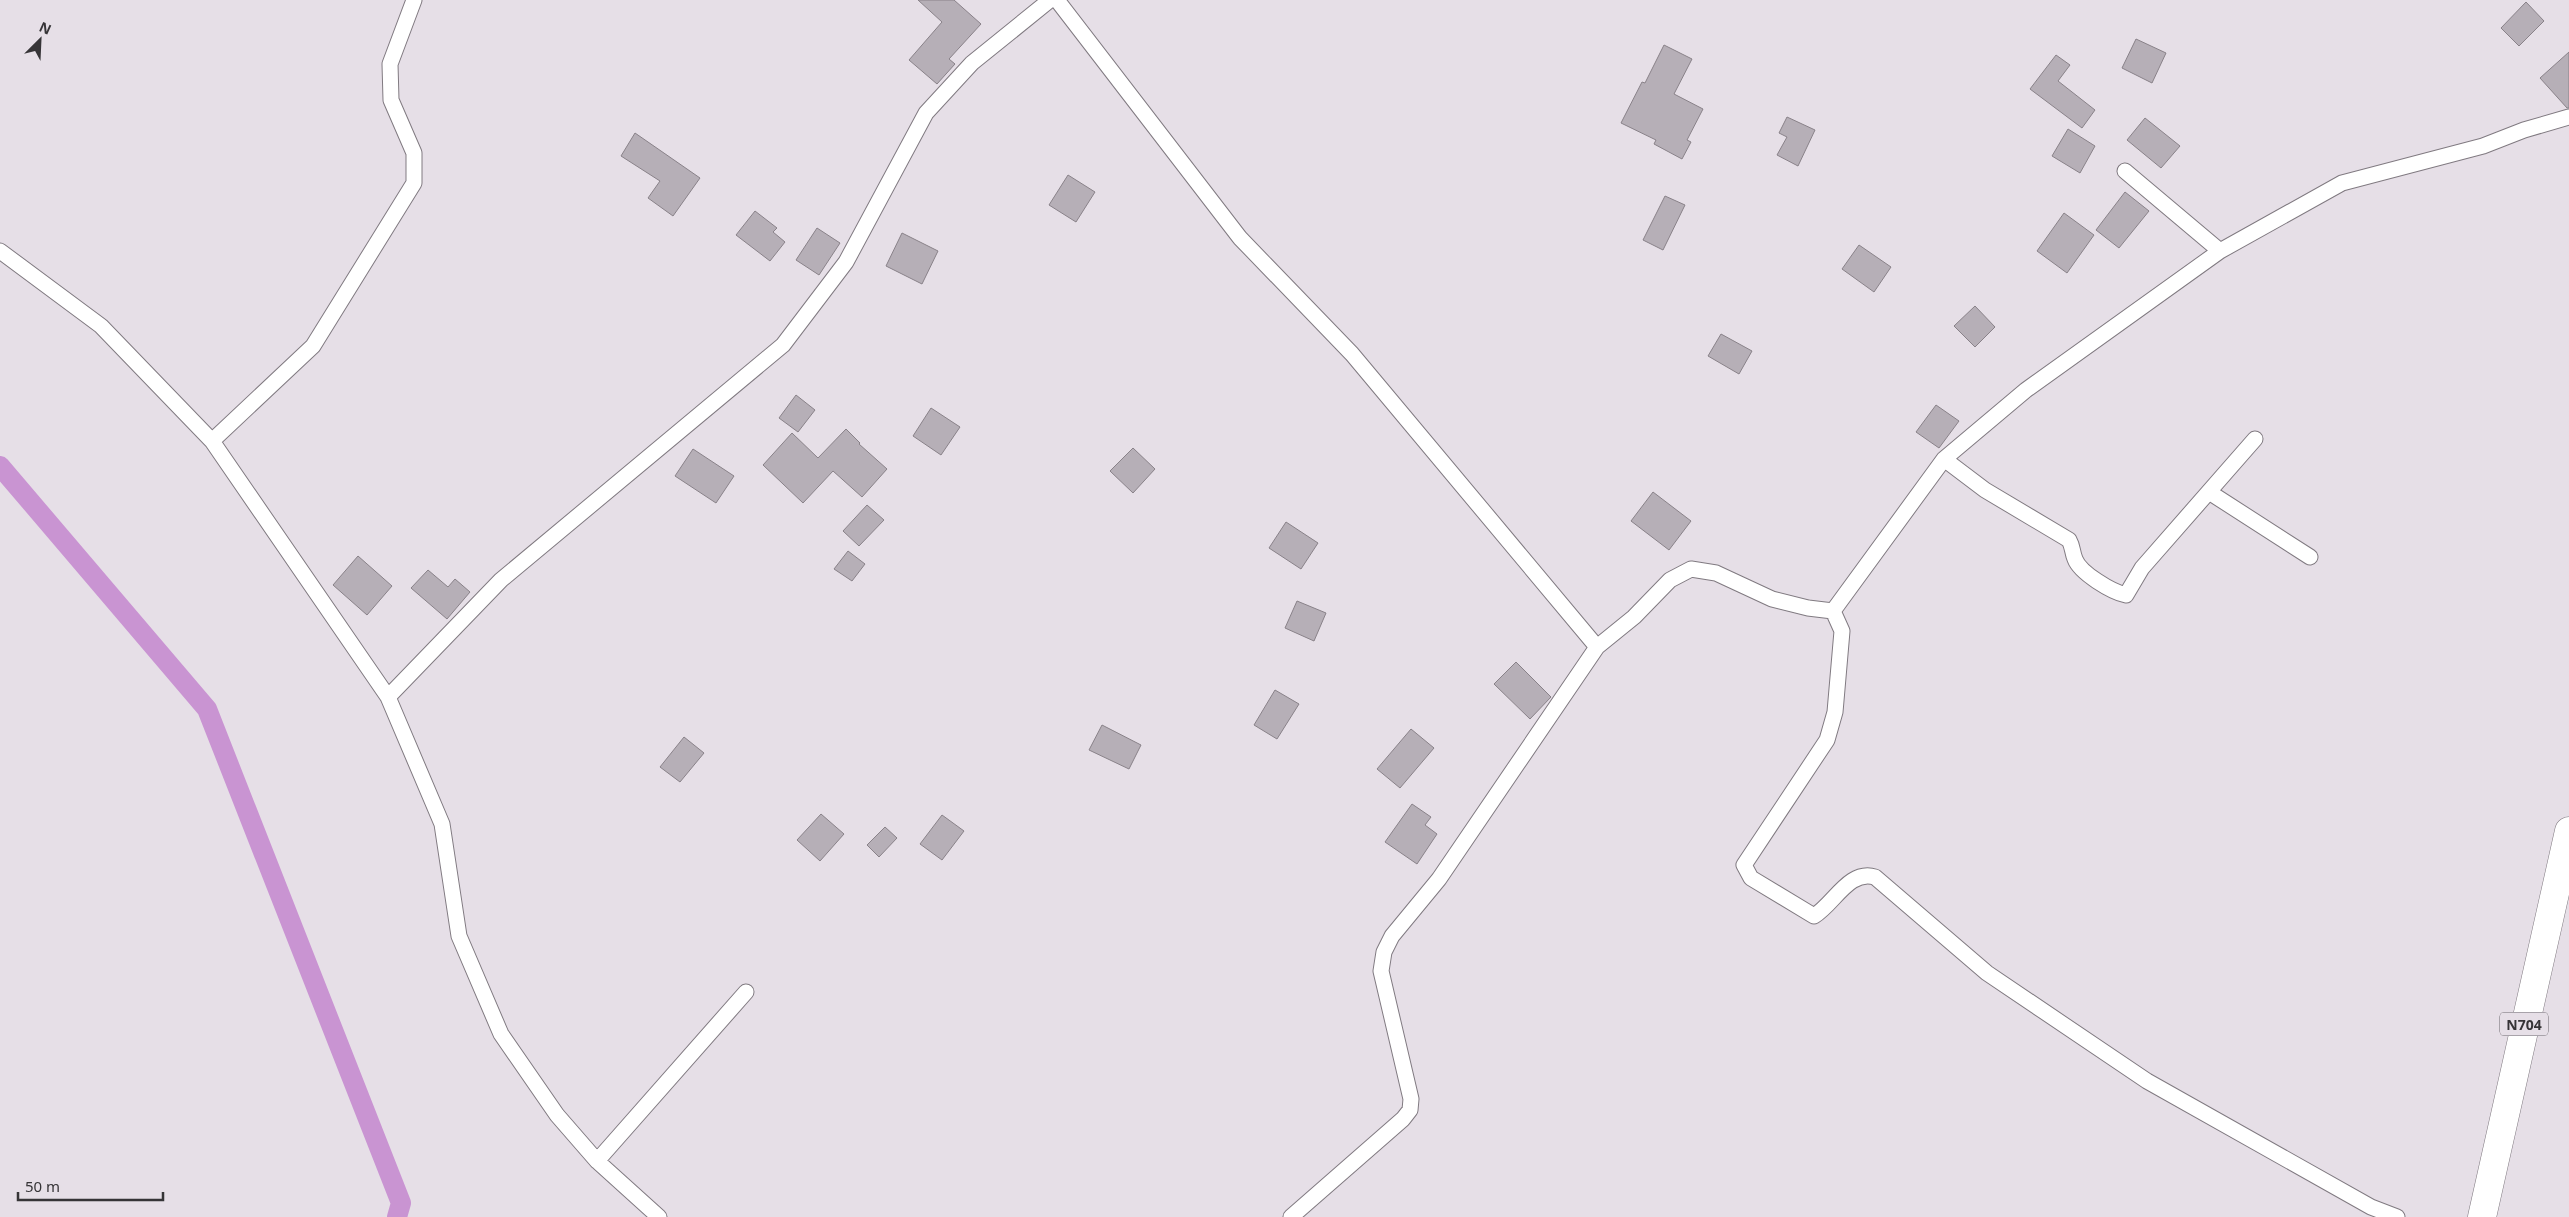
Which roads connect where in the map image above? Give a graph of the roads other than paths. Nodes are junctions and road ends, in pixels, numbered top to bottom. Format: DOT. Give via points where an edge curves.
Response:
graph roads {
  1 [pos="414,0"];
  2 [pos="1050,0"];
  3 [pos="1057,0"];
  4 [pos="2569,117"];
  5 [pos="2125,171"];
  6 [pos="2220,250"];
  7 [pos="0,251"];
  8 [pos="2255,439"];
  9 [pos="212,441"];
  10 [pos="1944,459"];
  11 [pos="2209,492"];
  12 [pos="2310,557"];
  13 [pos="1833,610"];
  14 [pos="1597,647"];
  15 [pos="388,697"];
  16 [pos="2569,830"];
  17 [pos="746,992"];
  18 [pos="597,1161"];
  19 [pos="659,1217"];
  20 [pos="1291,1217"];
  21 [pos="2397,1217"];
  22 [pos="2482,1217"];
  1 -- 9 [label="street" via="390,64 391,100 414,153 414,183 313,346"];
  2 -- 15 [label="street" via="972,63 926,113 846,262 783,345 501,580"];
  3 -- 14 [label="street" via="1240,238 1352,354"];
  4 -- 6 [label="street" via="2483,146 2342,183"];
  5 -- 6 [label="street"];
  6 -- 10 [label="street" via="2026,390"];
  7 -- 9 [label="street" via="101,326"];
  8 -- 11 [label="street"];
  9 -- 15 [label="street"];
  10 -- 11 [label="street" via="1985,490 2069,540 2081,568 2115,593 2126,595 2142,568"];
  10 -- 13 [label="street"];
  11 -- 12 [label="street"];
  13 -- 14 [label="street" via="1772,599 1716,573 1691,569 1670,580 1634,617"];
  13 -- 21 [label="street" via="1842,632 1835,712 1827,740 1744,865 1751,878 1814,916 1856,877 1866,874 1875,877 1987,973 2147,1081 2371,1207"];
  14 -- 20 [label="street" via="1439,879 1392,936 1384,952 1381,971 1412,1099 1410,1110"];
  15 -- 18 [label="street" via="442,824 459,936 501,1034 557,1115"];
  16 -- 22 [label="highway, N704"];
  17 -- 18 [label="street"];
  18 -- 19 [label="street"];
}
